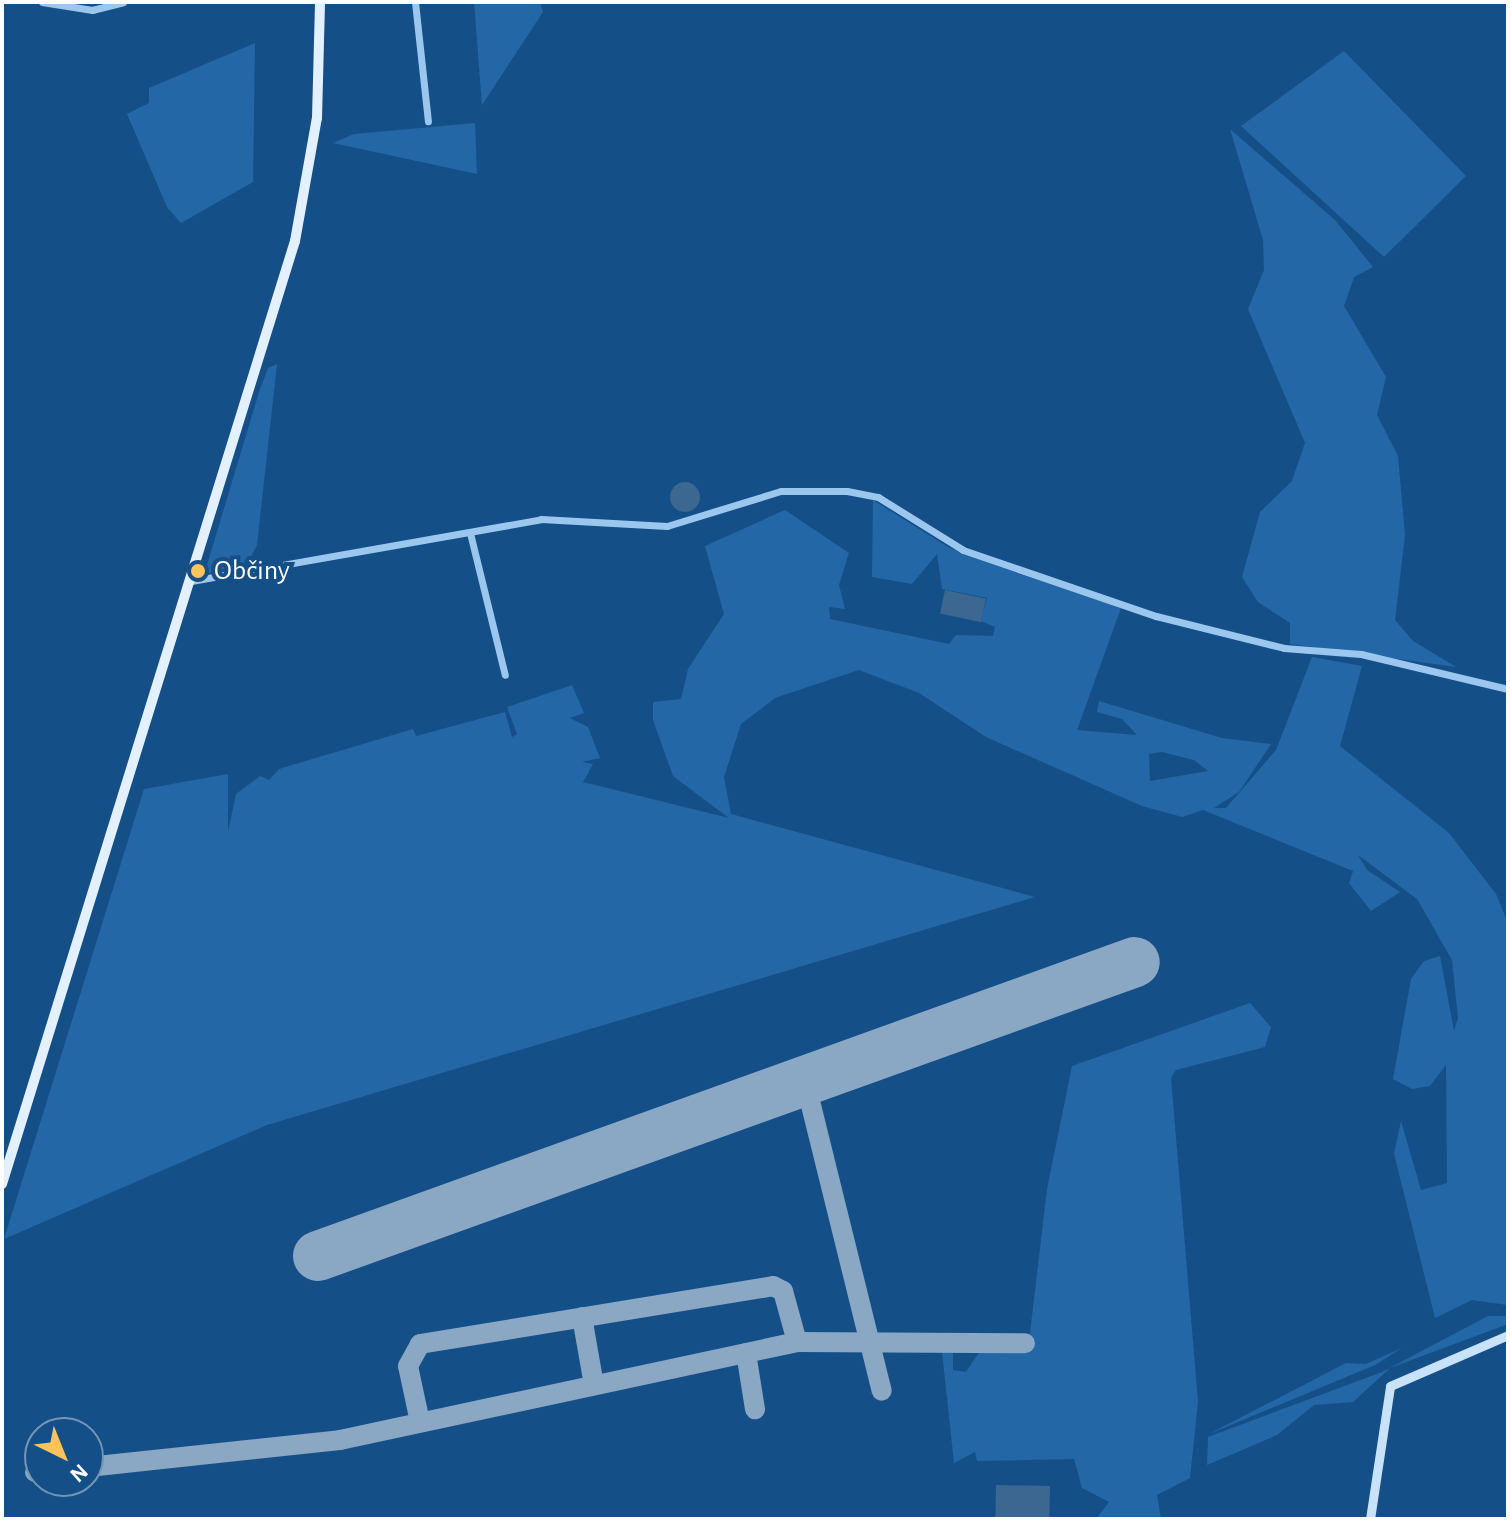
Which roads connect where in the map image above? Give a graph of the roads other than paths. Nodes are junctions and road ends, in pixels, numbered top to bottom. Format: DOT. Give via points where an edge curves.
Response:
graph roads {
  1 [pos="42,2"];
  2 [pos="123,2"];
  3 [pos="320,2"];
  4 [pos="415,2"];
  5 [pos="428,121"];
  6 [pos="470,533"];
  7 [pos="191,581"];
  8 [pos="505,675"];
  9 [pos="1508,689"];
  10 [pos="2,1184"];
  11 [pos="1508,1335"];
  12 [pos="1370,1519"];
  1 -- 2 [label="street" via="92,10"];
  3 -- 7 [label="main road" via="317,118 299,224"];
  4 -- 5 [label="street"];
  6 -- 7 [label="street"];
  6 -- 8 [label="street"];
  6 -- 9 [label="street" via="561,516 667,526 801,491 878,497 941,541 1156,616 1284,648 1361,654"];
  7 -- 10 [label="main road"];
  11 -- 12 [label="street" via="1390,1386"];
}
